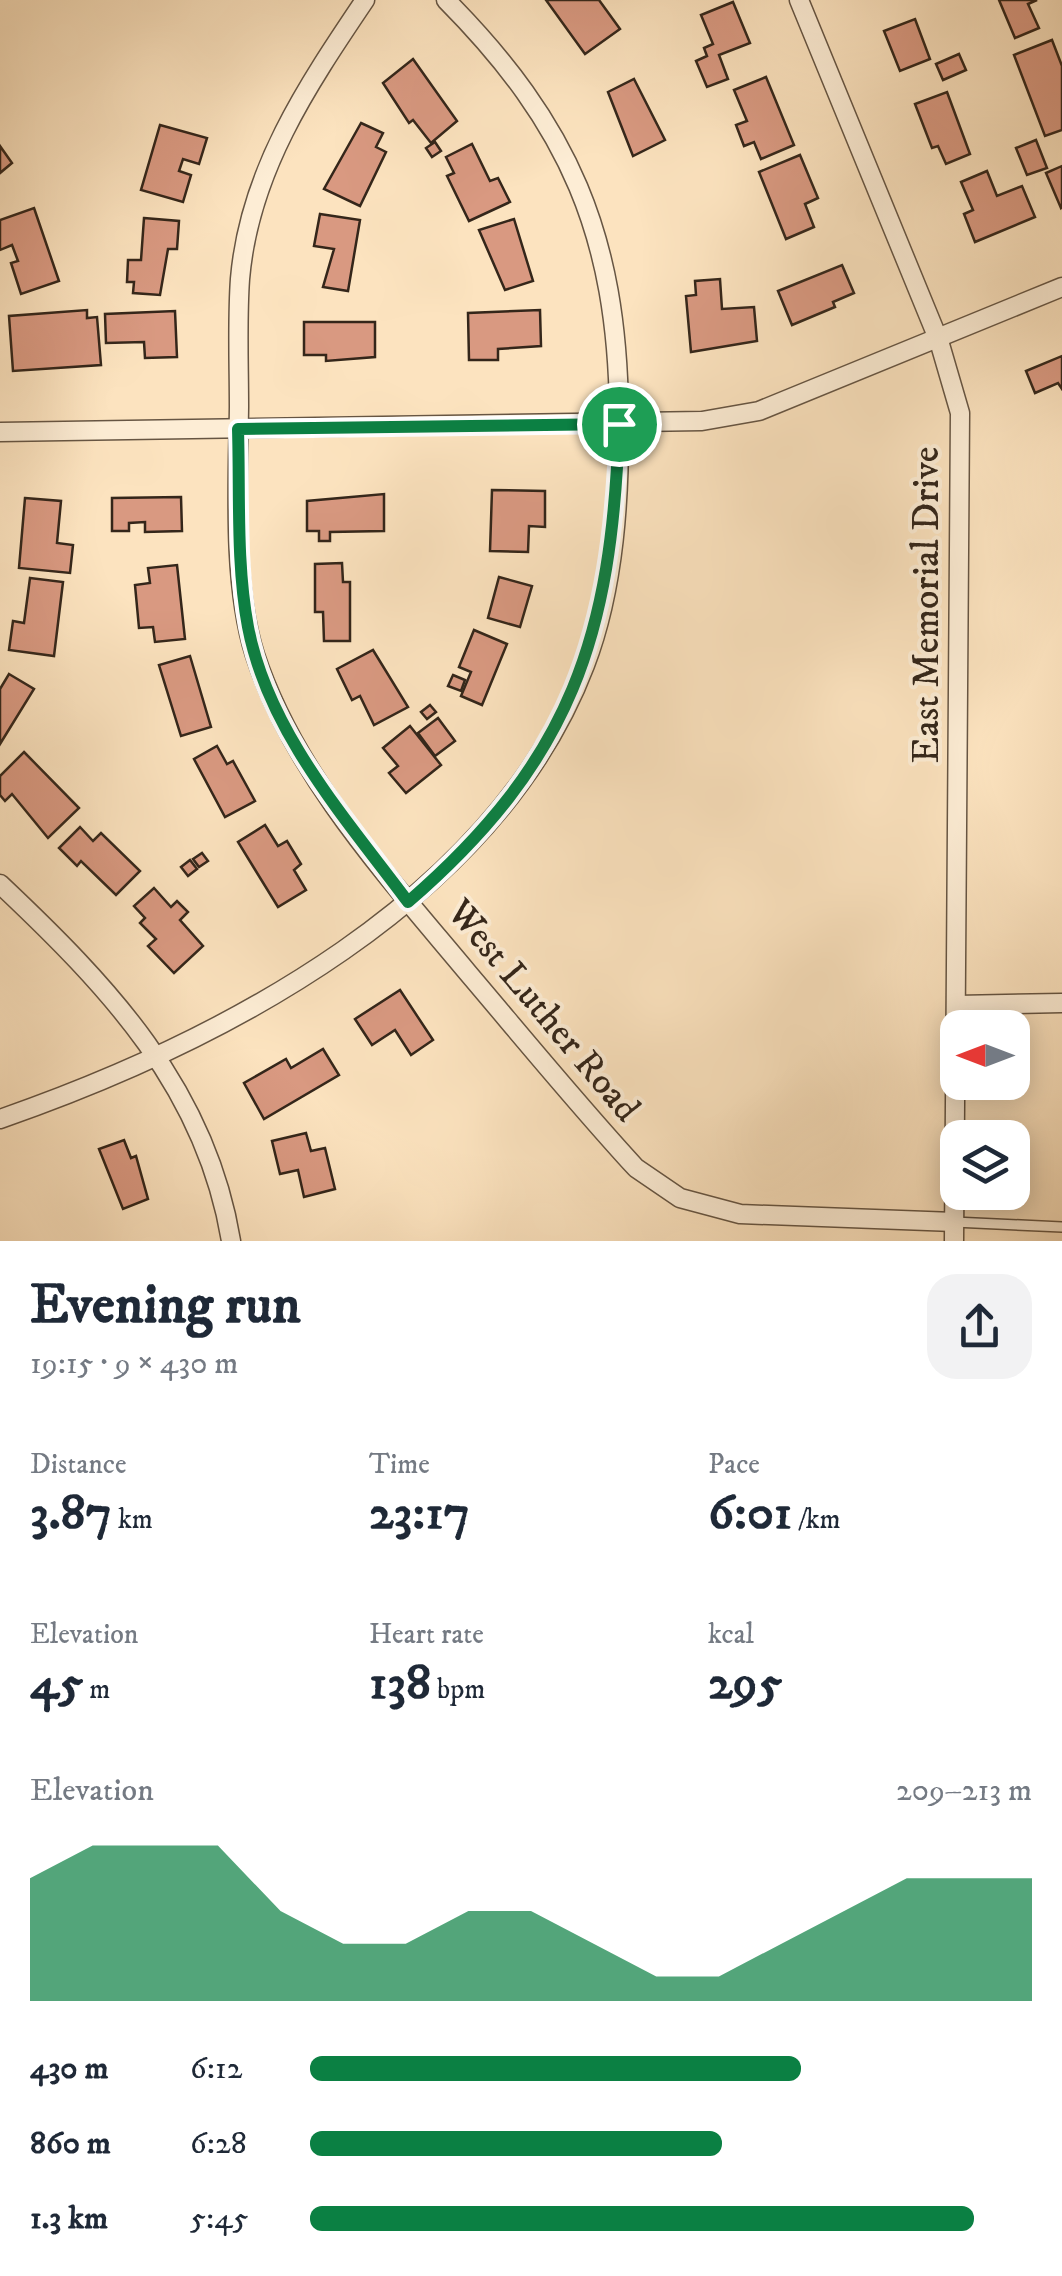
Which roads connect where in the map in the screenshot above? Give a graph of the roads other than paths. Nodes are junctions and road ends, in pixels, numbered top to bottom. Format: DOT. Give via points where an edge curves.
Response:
graph roads {
  1 [pos="365,0"];
  2 [pos="446,0"];
  3 [pos="798,0"];
  4 [pos="1062,287"];
  5 [pos="939,340"];
  6 [pos="619,424"];
  7 [pos="238,429"];
  8 [pos="0,432"];
  9 [pos="0,884"];
  10 [pos="408,902"];
  11 [pos="1062,1003"];
  12 [pos="957,1005"];
  13 [pos="159,1055"];
  14 [pos="0,1120"];
  15 [pos="1062,1227"];
  16 [pos="954,1231"];
  17 [pos="231,1241"];
  1 -- 7 [label="street, West Luther Road" via="301,94 271,154 251,217 240,278"];
  2 -- 6 [label="street" via="513,75 568,160 612,288"];
  3 -- 5 [label="street, East Memorial Drive"];
  4 -- 5 [label="street"];
  5 -- 6 [label="street" via="759,410 702,422"];
  5 -- 12 [label="street, East Memorial Drive" via="954,383 961,440"];
  6 -- 7 [label="street"];
  6 -- 10 [label="street" via="606,589 587,662 565,712 485,830"];
  7 -- 8 [label="street"];
  7 -- 10 [label="street, West Luther Road" via="242,574 256,657 318,782"];
  9 -- 13 [label="street" via="102,985"];
  10 -- 13 [label="street" via="239,1014"];
  10 -- 16 [label="street, West Luther Road" via="609,1139 636,1168 680,1198 740,1214"];
  11 -- 12 [label="street"];
  12 -- 16 [label="street, East Memorial Drive"];
  13 -- 14 [label="street"];
  13 -- 17 [label="street" via="202,1140"];
  15 -- 16 [label="lane"];
}
